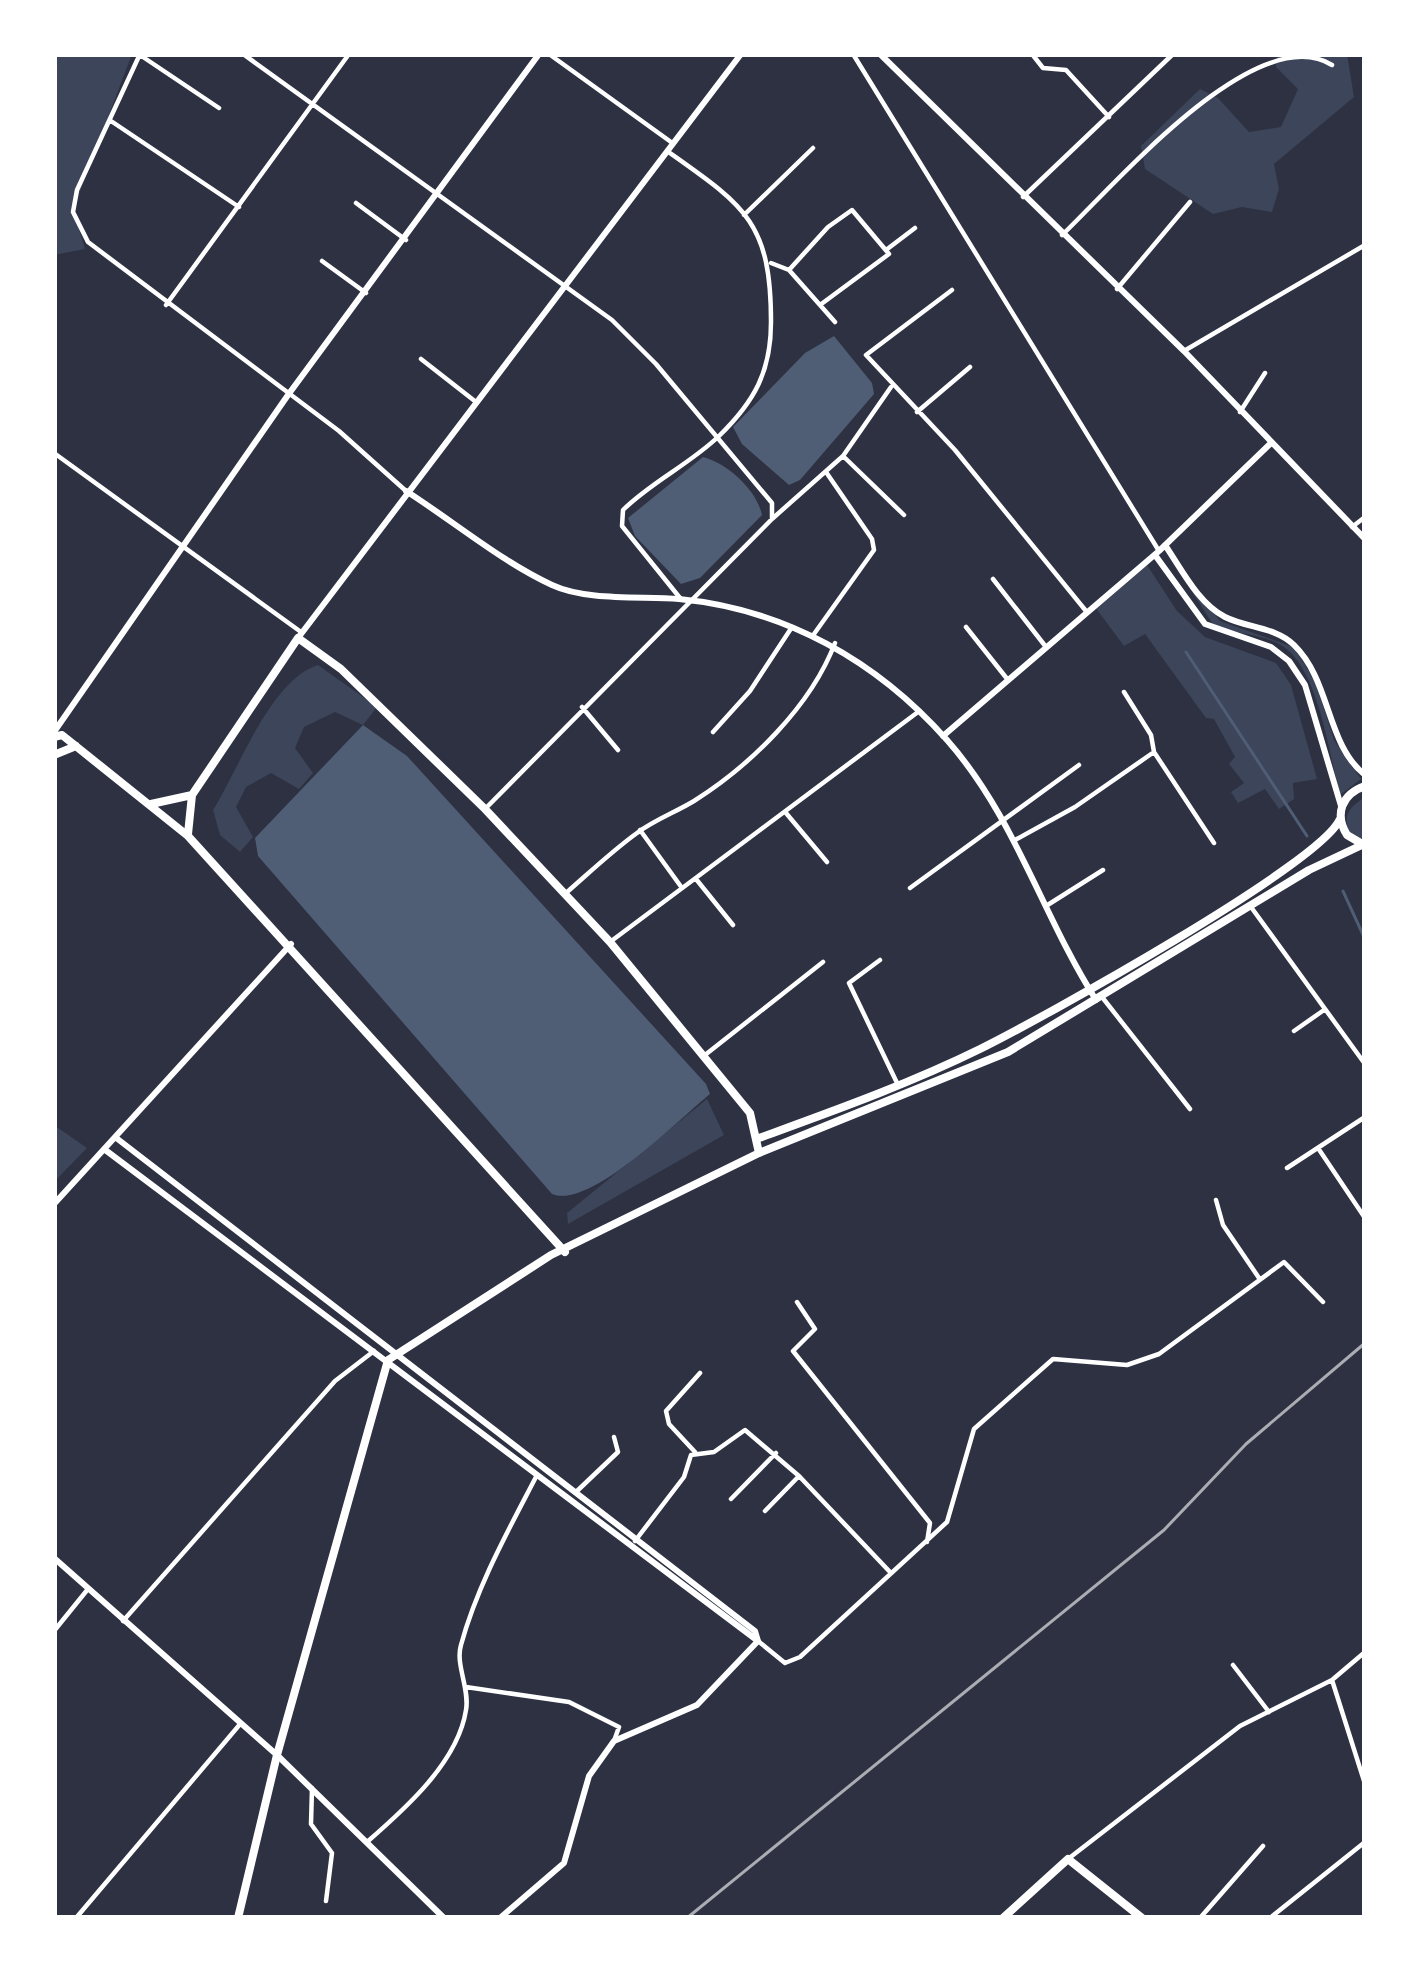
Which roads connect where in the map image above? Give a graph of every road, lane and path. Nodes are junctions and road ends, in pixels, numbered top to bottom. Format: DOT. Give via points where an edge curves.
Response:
graph roads {
  1 [pos="140,54"];
  2 [pos="349,54"];
  3 [pos="539,54"];
  4 [pos="549,54"];
  5 [pos="741,54"];
  6 [pos="853,54"];
  7 [pos="1032,54"];
  8 [pos="1173,54"];
  9 [pos="248,55"];
  10 [pos="886,56"];
  11 [pos="1332,65"];
  12 [pos="314,104"];
  13 [pos="219,109"];
  14 [pos="1109,117"];
  15 [pos="111,121"];
  16 [pos="672,142"];
  17 [pos="813,148"];
  18 [pos="667,151"];
  19 [pos="440,193"];
  20 [pos="1023,197"];
  21 [pos="1190,202"];
  22 [pos="356,203"];
  23 [pos="239,207"];
  24 [pos="744,215"];
  25 [pos="915,228"];
  26 [pos="1062,235"];
  27 [pos="406,240"];
  28 [pos="1364,247"];
  29 [pos="886,250"];
  30 [pos="322,261"];
  31 [pos="771,263"];
  32 [pos="789,271"];
  33 [pos="565,289"];
  34 [pos="1117,289"];
  35 [pos="952,290"];
  36 [pos="366,293"];
  37 [pos="166,305"];
  38 [pos="820,305"];
  39 [pos="835,322"];
  40 [pos="1184,351"];
  41 [pos="421,359"];
  42 [pos="970,367"];
  43 [pos="1265,374"];
  44 [pos="891,387"];
  45 [pos="288,395"];
  46 [pos="476,402"];
  47 [pos="916,412"];
  48 [pos="1240,412"];
  49 [pos="718,437"];
  50 [pos="1270,444"];
  51 [pos="54,453"];
  52 [pos="843,456"];
  53 [pos="826,472"];
  54 [pos="406,491"];
  55 [pos="772,503"];
  56 [pos="788,503"];
  57 [pos="904,515"];
  58 [pos="1365,517"];
  59 [pos="772,519"];
  60 [pos="1352,527"];
  61 [pos="1365,539"];
  62 [pos="181,547"];
  63 [pos="1159,550"];
  64 [pos="993,579"];
  65 [pos="680,599"];
  66 [pos="694,601"];
  67 [pos="1086,611"];
  68 [pos="792,627"];
  69 [pos="966,627"];
  70 [pos="814,634"];
  71 [pos="300,635"];
  72 [pos="835,643"];
  73 [pos="1046,647"];
  74 [pos="1008,680"];
  75 [pos="1124,692"];
  76 [pos="582,707"];
  77 [pos="919,712"];
  78 [pos="713,732"];
  79 [pos="54,734"];
  80 [pos="943,736"];
  81 [pos="76,746"];
  82 [pos="618,750"];
  83 [pos="1154,752"];
  84 [pos="54,755"];
  85 [pos="1079,765"];
  86 [pos="1365,775"];
  87 [pos="1365,786"];
  88 [pos="192,795"];
  89 [pos="151,804"];
  90 [pos="1341,806"];
  91 [pos="485,809"];
  92 [pos="786,813"];
  93 [pos="1004,818"];
  94 [pos="1340,819"];
  95 [pos="640,830"];
  96 [pos="188,836"];
  97 [pos="1015,840"];
  98 [pos="1214,843"];
  99 [pos="1364,845"];
  100 [pos="826,862"];
  101 [pos="1103,870"];
  102 [pos="696,879"];
  103 [pos="682,888"];
  104 [pos="910,888"];
  105 [pos="566,893"];
  106 [pos="1046,906"];
  107 [pos="1251,907"];
  108 [pos="733,925"];
  109 [pos="610,942"];
  110 [pos="291,944"];
  111 [pos="880,960"];
  112 [pos="823,962"];
  113 [pos="1088,987"];
  114 [pos="1099,998"];
  115 [pos="1324,1010"];
  116 [pos="1294,1031"];
  117 [pos="705,1055"];
  118 [pos="1365,1064"];
  119 [pos="898,1085"];
  120 [pos="1190,1109"];
  121 [pos="1365,1117"];
  122 [pos="115,1137"];
  123 [pos="759,1138"];
  124 [pos="1318,1148"];
  125 [pos="104,1149"];
  126 [pos="759,1153"];
  127 [pos="1287,1168"];
  128 [pos="1216,1200"];
  129 [pos="54,1204"];
  130 [pos="1365,1218"];
  131 [pos="562,1247"];
  132 [pos="1260,1279"];
  133 [pos="797,1302"];
  134 [pos="1323,1302"];
  135 [pos="374,1351"];
  136 [pos="393,1357"];
  137 [pos="700,1373"];
  138 [pos="614,1437"];
  139 [pos="695,1452"];
  140 [pos="776,1453"];
  141 [pos="538,1474"];
  142 [pos="800,1476"];
  143 [pos="576,1492"];
  144 [pos="730,1498"];
  145 [pos="765,1511"];
  146 [pos="927,1542"];
  147 [pos="633,1543"];
  148 [pos="54,1558"];
  149 [pos="892,1574"];
  150 [pos="88,1589"];
  151 [pos="123,1622"];
  152 [pos="54,1631"];
  153 [pos="758,1641"];
  154 [pos="1365,1652"];
  155 [pos="1233,1665"];
  156 [pos="1332,1680"];
  157 [pos="465,1687"];
  158 [pos="1269,1712"];
  159 [pos="241,1723"];
  160 [pos="614,1741"];
  161 [pos="278,1755"];
  162 [pos="1365,1784"];
  163 [pos="312,1788"];
  164 [pos="367,1842"];
  165 [pos="1365,1842"];
  166 [pos="1263,1846"];
  167 [pos="1068,1859"];
  168 [pos="326,1901"];
  169 [pos="76,1918"];
  170 [pos="238,1918"];
  171 [pos="444,1918"];
  172 [pos="500,1918"];
  173 [pos="1003,1918"];
  174 [pos="1142,1918"];
  175 [pos="1200,1918"];
  176 [pos="1270,1918"];
  1 -- 13 [label="street"];
  1 -- 15 [label="street"];
  2 -- 12 [label="street"];
  3 -- 19 [label="street"];
  4 -- 16 [label="street"];
  5 -- 16 [label="street"];
  6 -- 63 [label="street"];
  7 -- 14 [label="street" via="1043,68 1066,70"];
  8 -- 14 [label="street"];
  9 -- 12 [label="street"];
  10 -- 20 [label="street"];
  11 -- 26 [label="street" via="1288,57 1242,72"];
  12 -- 19 [label="street"];
  12 -- 23 [label="street"];
  14 -- 20 [label="street"];
  15 -- 23 [label="street"];
  15 -- 37 [label="street" via="77,190 75,221 88,242"];
  16 -- 18 [label="street"];
  17 -- 24 [label="street"];
  18 -- 24 [label="street"];
  18 -- 33 [label="street"];
  19 -- 27 [label="street"];
  19 -- 33 [label="street"];
  20 -- 26 [label="street"];
  21 -- 34 [label="street"];
  22 -- 27 [label="street"];
  23 -- 37 [label="street"];
  24 -- 31 [label="street"];
  25 -- 29 [label="street"];
  26 -- 34 [label="street"];
  27 -- 36 [label="street"];
  28 -- 40 [label="street"];
  29 -- 32 [label="street" via="852,210"];
  29 -- 38 [label="street"];
  30 -- 36 [label="street"];
  31 -- 32 [label="street"];
  31 -- 49 [label="street" via="769,367"];
  32 -- 38 [label="street"];
  33 -- 46 [label="street"];
  33 -- 49 [label="street" via="612,320"];
  34 -- 40 [label="street"];
  35 -- 44 [label="street" via="866,355"];
  36 -- 45 [label="street"];
  37 -- 45 [label="street"];
  38 -- 39 [label="street"];
  40 -- 48 [label="street"];
  41 -- 46 [label="street"];
  42 -- 47 [label="street"];
  43 -- 48 [label="street"];
  44 -- 47 [label="street"];
  44 -- 52 [label="street"];
  45 -- 54 [label="street"];
  45 -- 62 [label="street"];
  46 -- 54 [label="street"];
  47 -- 67 [label="street"];
  48 -- 50 [label="street"];
  49 -- 55 [label="street"];
  49 -- 65 [label="street" via="622,510 622,526"];
  50 -- 60 [label="street"];
  50 -- 63 [label="street"];
  51 -- 62 [label="street"];
  52 -- 53 [label="street"];
  52 -- 57 [label="street"];
  53 -- 56 [label="street"];
  53 -- 70 [label="street" via="874,550"];
  54 -- 65 [label="street" via="554,586"];
  54 -- 71 [label="street"];
  55 -- 56 [label="street"];
  55 -- 59 [label="street"];
  56 -- 59 [label="street"];
  58 -- 60 [label="street"];
  59 -- 66 [label="street"];
  60 -- 61 [label="street"];
  62 -- 71 [label="street"];
  62 -- 79 [label="street"];
  63 -- 67 [label="street"];
  63 -- 86 [label="street" via="1210,608 1296,646 1324,691 1348,758"];
  63 -- 90 [label="street" via="1204,624 1280,652 1298,673"];
  64 -- 73 [label="street"];
  65 -- 66 [label="street"];
  66 -- 68 [label="street"];
  66 -- 76 [label="street"];
  67 -- 73 [label="street"];
  68 -- 70 [label="street"];
  68 -- 78 [label="street"];
  69 -- 74 [label="street"];
  70 -- 72 [label="street"];
  71 -- 88 [label="main road"];
  71 -- 91 [label="main road"];
  72 -- 77 [label="street"];
  72 -- 95 [label="street" via="800,706 756,749 697,799"];
  73 -- 74 [label="street"];
  74 -- 80 [label="street"];
  75 -- 83 [label="street"];
  76 -- 82 [label="street"];
  76 -- 91 [label="street"];
  77 -- 80 [label="street"];
  77 -- 92 [label="street"];
  79 -- 81 [label="main road"];
  80 -- 93 [label="street"];
  81 -- 84 [label="main road"];
  81 -- 89 [label="main road"];
  83 -- 97 [label="street"];
  83 -- 98 [label="street"];
  85 -- 93 [label="street"];
  87 -- 90 [label="main road"];
  88 -- 89 [label="main road"];
  88 -- 96 [label="main road"];
  89 -- 96 [label="main road"];
  90 -- 94 [label="main road"];
  91 -- 105 [label="main road"];
  92 -- 100 [label="street"];
  92 -- 102 [label="street"];
  93 -- 97 [label="street"];
  93 -- 104 [label="street"];
  94 -- 99 [label="main road"];
  94 -- 113 [label="main road" via="1322,844 1255,892"];
  95 -- 103 [label="street"];
  95 -- 105 [label="street"];
  96 -- 110 [label="main road"];
  97 -- 106 [label="street"];
  99 -- 107 [label="main road"];
  101 -- 106 [label="street"];
  102 -- 103 [label="street"];
  102 -- 108 [label="street"];
  103 -- 109 [label="street"];
  105 -- 109 [label="main road"];
  106 -- 113 [label="street"];
  107 -- 114 [label="main road"];
  107 -- 115 [label="street"];
  109 -- 117 [label="main road"];
  110 -- 122 [label="street"];
  110 -- 131 [label="main road"];
  111 -- 119 [label="street" via="849,983"];
  112 -- 117 [label="street"];
  113 -- 114 [label="street"];
  113 -- 119 [label="main road"];
  114 -- 120 [label="street"];
  114 -- 126 [label="main road" via="1008,1052"];
  115 -- 116 [label="street"];
  115 -- 118 [label="street"];
  117 -- 123 [label="main road" via="750,1113"];
  119 -- 123 [label="main road"];
  121 -- 124 [label="street"];
  122 -- 125 [label="street"];
  122 -- 136 [label="street"];
  123 -- 126 [label="main road"];
  124 -- 127 [label="street"];
  124 -- 130 [label="street"];
  125 -- 129 [label="street"];
  125 -- 135 [label="street"];
  126 -- 131 [label="main road"];
  128 -- 132 [label="street" via="1223,1226"];
  131 -- 136 [label="main road"];
  132 -- 134 [label="street" via="1284,1262"];
  132 -- 146 [label="street" via="1159,1354 1127,1365 1053,1358 974,1429 947,1522"];
  133 -- 146 [label="street" via="815,1329 793,1351 931,1523"];
  135 -- 136 [label="street"];
  135 -- 151 [label="street" via="335,1381"];
  136 -- 141 [label="street"];
  136 -- 143 [label="street"];
  136 -- 161 [label="main road"];
  137 -- 139 [label="street" via="666,1411"];
  138 -- 143 [label="street" via="618,1451"];
  139 -- 140 [label="street" via="714,1452 745,1430"];
  139 -- 147 [label="street"];
  140 -- 142 [label="street"];
  140 -- 144 [label="street"];
  141 -- 147 [label="street"];
  141 -- 157 [label="street" via="458,1651"];
  142 -- 145 [label="street"];
  142 -- 149 [label="street"];
  143 -- 147 [label="street"];
  146 -- 149 [label="street"];
  147 -- 153 [label="street"];
  148 -- 150 [label="street"];
  149 -- 153 [label="street" via="792,1661 778,1660"];
  150 -- 151 [label="street"];
  150 -- 152 [label="street"];
  151 -- 159 [label="street"];
  153 -- 160 [label="street" via="697,1705"];
  154 -- 156 [label="street"];
  155 -- 158 [label="street"];
  156 -- 158 [label="street"];
  156 -- 162 [label="street"];
  157 -- 160 [label="street" via="569,1702 619,1727"];
  157 -- 164 [label="street" via="467,1709 454,1743"];
  158 -- 167 [label="street"];
  159 -- 161 [label="street"];
  159 -- 169 [label="street"];
  160 -- 172 [label="street" via="589,1776 564,1863"];
  161 -- 163 [label="street"];
  161 -- 170 [label="main road"];
  163 -- 164 [label="street"];
  163 -- 168 [label="street" via="311,1824 332,1853"];
  164 -- 171 [label="street"];
  165 -- 176 [label="street"];
  166 -- 175 [label="street"];
  167 -- 173 [label="main road"];
  167 -- 174 [label="main road"];
}
